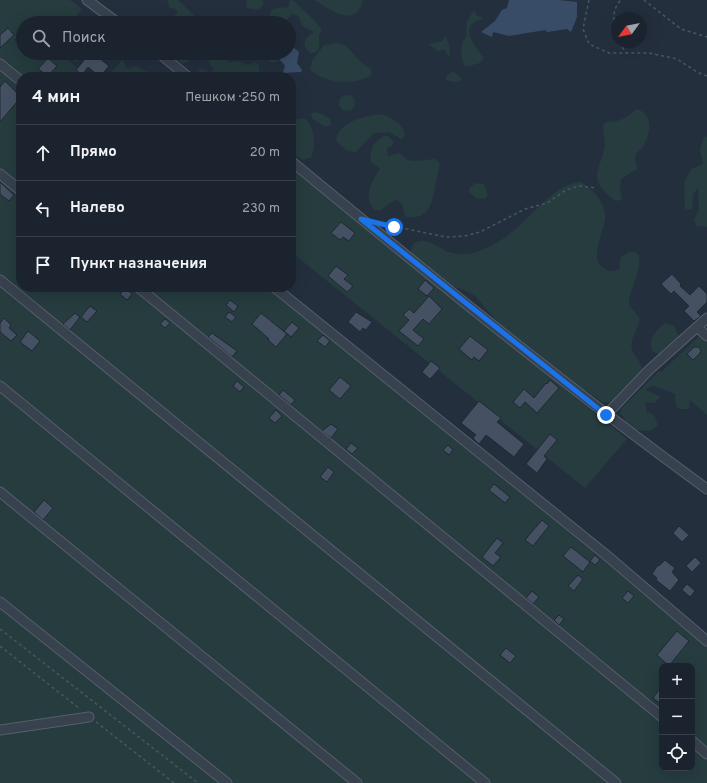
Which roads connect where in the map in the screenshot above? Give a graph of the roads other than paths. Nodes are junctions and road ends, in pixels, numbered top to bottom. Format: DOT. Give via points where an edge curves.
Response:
graph roads {
  1 [pos="87,0"];
  2 [pos="109,16"];
  3 [pos="167,60"];
  4 [pos="0,64"];
  5 [pos="182,72"];
  6 [pos="16,77"];
  7 [pos="296,165"];
  8 [pos="0,174"];
  9 [pos="16,187"];
  10 [pos="0,280"];
  11 [pos="144,292"];
  12 [pos="280,292"];
  13 [pos="707,318"];
  14 [pos="698,328"];
  15 [pos="707,336"];
  16 [pos="0,386"];
  17 [pos="606,415"];
  18 [pos="707,489"];
  19 [pos="0,492"];
  20 [pos="0,602"];
  21 [pos="707,641"];
  22 [pos="659,715"];
  23 [pos="90,717"];
  24 [pos="0,730"];
  25 [pos="695,744"];
  26 [pos="707,754"];
  27 [pos="227,783"];
  28 [pos="357,783"];
  29 [pos="485,783"];
  30 [pos="616,783"];
  1 -- 2 [label="lane"];
  3 -- 5 [label="lane"];
  4 -- 6 [label="lane"];
  7 -- 17 [label="lane" via="441,285"];
  8 -- 9 [label="lane"];
  10 -- 30 [label="lane"];
  11 -- 22 [label="lane"];
  12 -- 21 [label="lane" via="605,554"];
  13 -- 14 [label="lane"];
  14 -- 15 [label="lane"];
  14 -- 17 [label="lane" via="649,370"];
  16 -- 29 [label="lane"];
  17 -- 18 [label="lane"];
  19 -- 28 [label="lane"];
  20 -- 27 [label="lane"];
  23 -- 24 [label="lane"];
  25 -- 26 [label="lane"];
}
